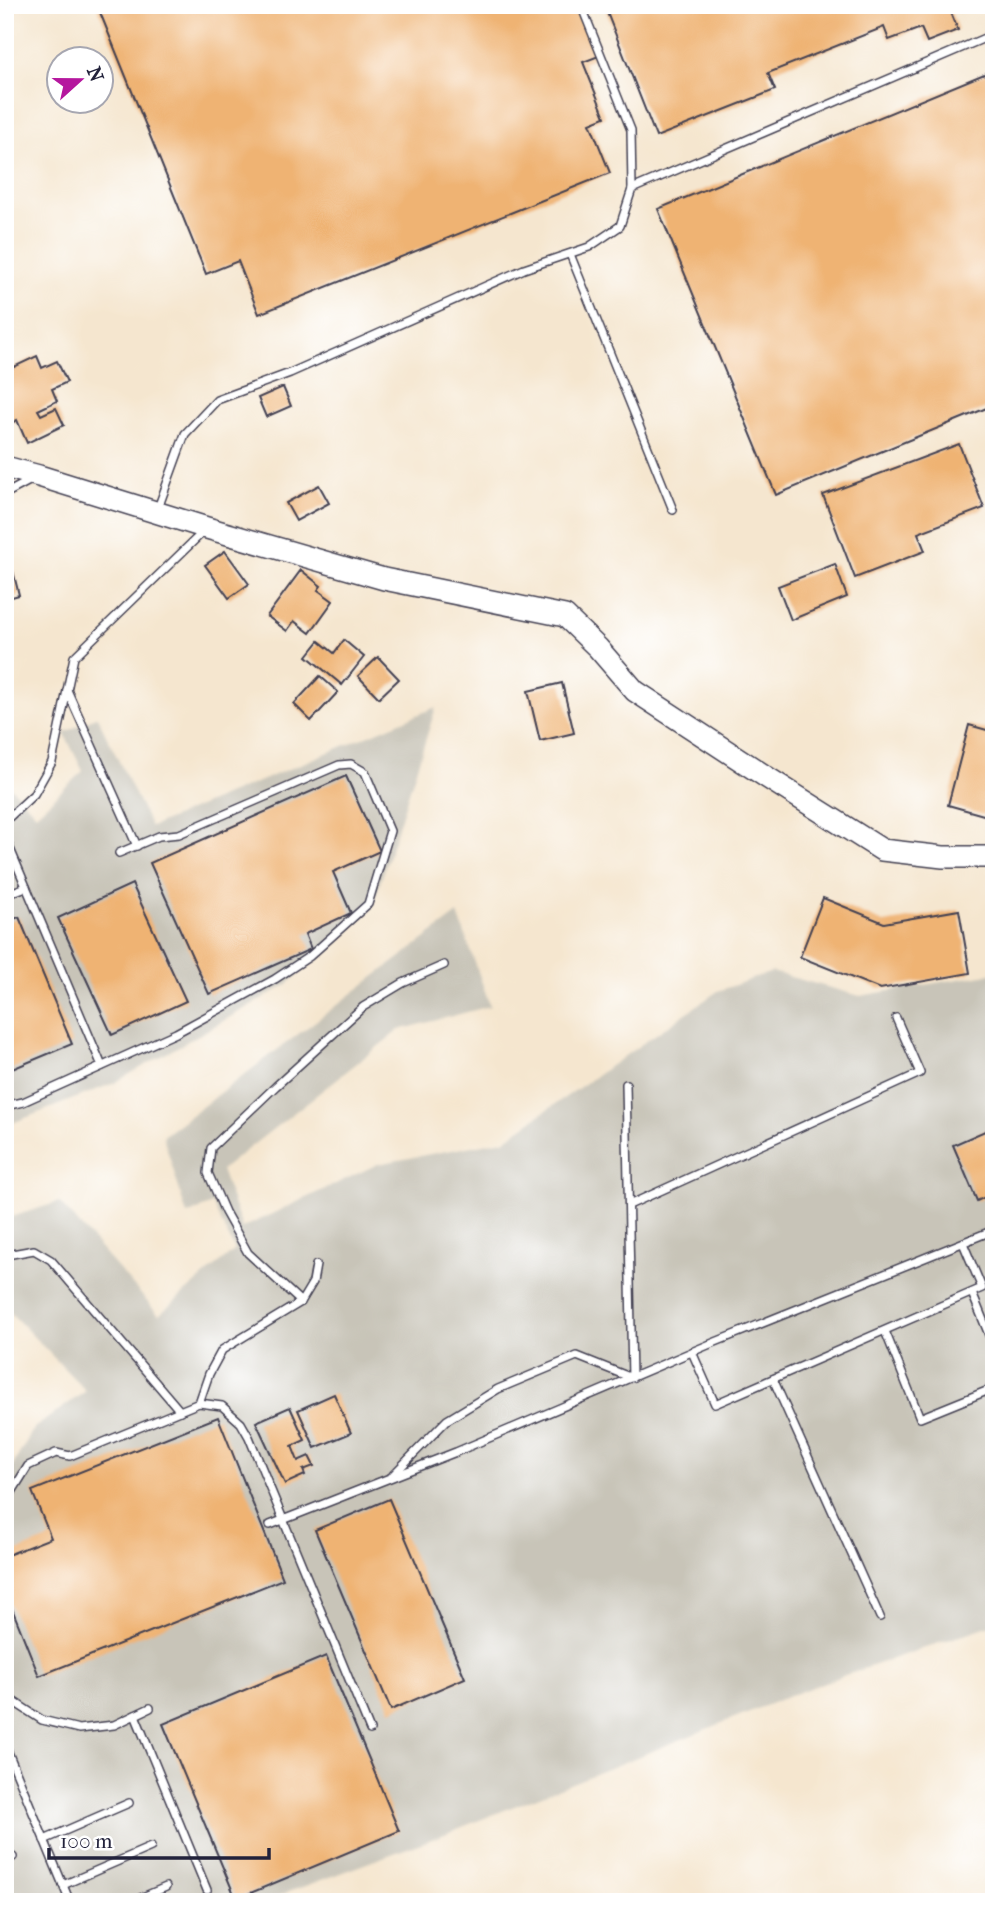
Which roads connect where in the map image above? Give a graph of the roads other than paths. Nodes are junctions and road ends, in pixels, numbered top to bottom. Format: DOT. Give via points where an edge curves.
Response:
graph roads {
  1 [pos="581,5"];
  2 [pos="994,34"];
  3 [pos="632,189"];
  4 [pos="570,254"];
  5 [pos="5,467"];
  6 [pos="39,476"];
  7 [pos="5,494"];
  8 [pos="673,510"];
  9 [pos="156,512"];
  10 [pos="207,528"];
  11 [pos="66,689"];
  12 [pos="5,821"];
  13 [pos="5,837"];
  14 [pos="137,846"];
  15 [pos="120,853"];
  16 [pos="994,858"];
  17 [pos="26,887"];
  18 [pos="5,895"];
  19 [pos="444,965"];
  20 [pos="896,1018"];
  21 [pos="102,1066"];
  22 [pos="626,1084"];
  23 [pos="5,1106"];
  24 [pos="629,1205"];
  25 [pos="994,1230"];
  26 [pos="962,1243"];
  27 [pos="5,1258"];
  28 [pos="316,1265"];
  29 [pos="972,1293"];
  30 [pos="300,1302"];
  31 [pos="885,1331"];
  32 [pos="994,1347"];
  33 [pos="692,1352"];
  34 [pos="632,1378"];
  35 [pos="773,1379"];
  36 [pos="994,1388"];
  37 [pos="199,1403"];
  38 [pos="180,1411"];
  39 [pos="390,1478"];
  40 [pos="5,1503"];
  41 [pos="284,1520"];
  42 [pos="270,1525"];
  43 [pos="880,1617"];
  44 [pos="5,1696"];
  45 [pos="150,1708"];
  46 [pos="135,1716"];
  47 [pos="370,1730"];
  48 [pos="5,1745"];
  49 [pos="129,1803"];
  50 [pos="44,1840"];
  51 [pos="151,1847"];
  52 [pos="63,1885"];
  53 [pos="166,1887"];
  54 [pos="207,1889"];
  55 [pos="70,1902"];
  56 [pos="131,1902"];
  1 -- 3 [label="lane" via="631,130"];
  2 -- 3 [label="lane"];
  3 -- 4 [label="lane" via="620,226"];
  4 -- 8 [label="lane"];
  4 -- 9 [label="lane" via="524,269 290,373 217,400 185,434"];
  5 -- 6 [label="street"];
  6 -- 7 [label="lane"];
  6 -- 9 [label="street"];
  9 -- 10 [label="street"];
  10 -- 11 [label="lane" via="74,657"];
  10 -- 16 [label="street" via="384,579 565,616 635,691 882,849"];
  11 -- 12 [label="lane" via="52,762 34,794"];
  11 -- 14 [label="lane"];
  13 -- 17 [label="lane"];
  14 -- 15 [label="lane"];
  14 -- 21 [label="lane" via="159,836 179,834 339,765 351,764 365,772 390,831 368,904 310,956 176,1033"];
  17 -- 18 [label="lane"];
  17 -- 21 [label="lane"];
  19 -- 30 [label="lane" via="403,982 363,1007 211,1148 208,1173 248,1253"];
  20 -- 24 [label="lane" via="920,1073"];
  21 -- 23 [label="lane"];
  22 -- 24 [label="lane"];
  24 -- 34 [label="lane"];
  25 -- 26 [label="lane"];
  26 -- 29 [label="lane" via="982,1288"];
  26 -- 33 [label="lane"];
  27 -- 38 [label="lane" via="33,1250 51,1261"];
  28 -- 30 [label="lane" via="313,1282"];
  29 -- 31 [label="lane"];
  29 -- 32 [label="lane"];
  30 -- 37 [label="lane" via="222,1350"];
  31 -- 35 [label="lane"];
  31 -- 36 [label="lane" via="920,1418"];
  33 -- 34 [label="lane"];
  33 -- 35 [label="lane" via="715,1404"];
  34 -- 39 [label="lane"];
  34 -- 39 [label="lane" via="577,1356 498,1390 447,1420"];
  35 -- 43 [label="lane"];
  37 -- 38 [label="lane"];
  37 -- 41 [label="lane" via="222,1406 241,1423"];
  38 -- 40 [label="lane" via="70,1456 56,1453 28,1466"];
  39 -- 41 [label="lane"];
  41 -- 42 [label="lane"];
  41 -- 47 [label="lane"];
  44 -- 46 [label="lane" via="42,1720 79,1729 114,1725"];
  45 -- 46 [label="lane"];
  46 -- 54 [label="lane"];
  48 -- 50 [label="lane"];
  49 -- 50 [label="lane"];
  50 -- 52 [label="lane"];
  51 -- 52 [label="lane"];
  52 -- 55 [label="lane"];
  53 -- 56 [label="lane"];
}
